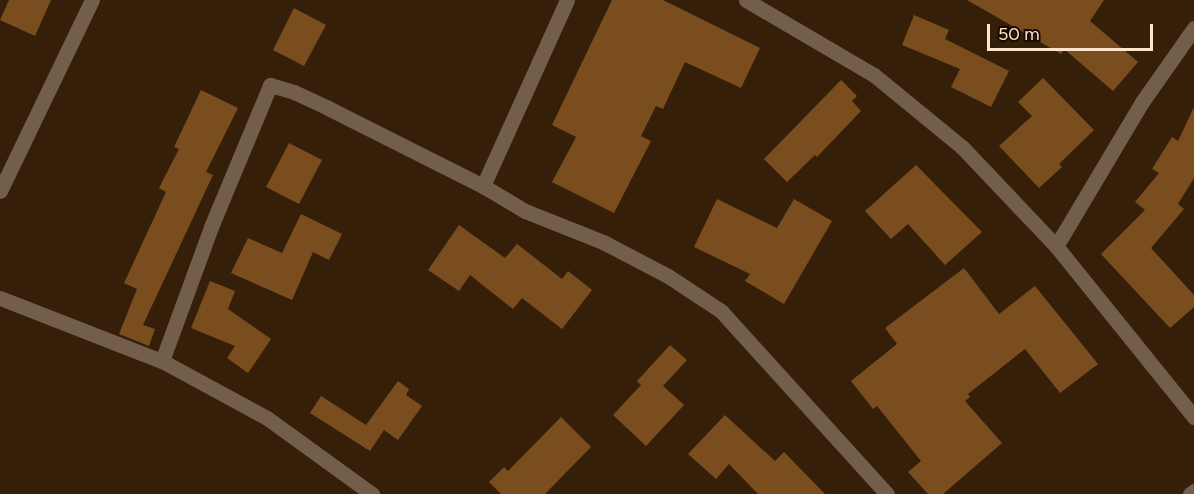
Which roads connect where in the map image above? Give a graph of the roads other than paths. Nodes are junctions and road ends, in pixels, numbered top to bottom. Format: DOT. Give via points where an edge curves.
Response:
graph roads {
  1 [pos="92,0"];
  2 [pos="567,0"];
  3 [pos="746,0"];
  4 [pos="1194,28"];
  5 [pos="483,186"];
  6 [pos="0,191"];
  7 [pos="1056,246"];
  8 [pos="0,298"];
  9 [pos="162,361"];
  10 [pos="1194,417"];
  11 [pos="1194,491"];
  12 [pos="372,494"];
  13 [pos="887,494"];
  14 [pos="1190,494"];
  1 -- 6 [label="street"];
  2 -- 5 [label="street"];
  3 -- 7 [label="street" via="874,75 962,147"];
  4 -- 7 [label="street" via="1142,102"];
  5 -- 9 [label="street" via="294,92 270,85 211,227"];
  5 -- 13 [label="street" via="525,211 668,276 721,311"];
  7 -- 10 [label="street"];
  8 -- 9 [label="street"];
  9 -- 12 [label="street" via="267,418"];
  11 -- 14 [label="street"];
}
